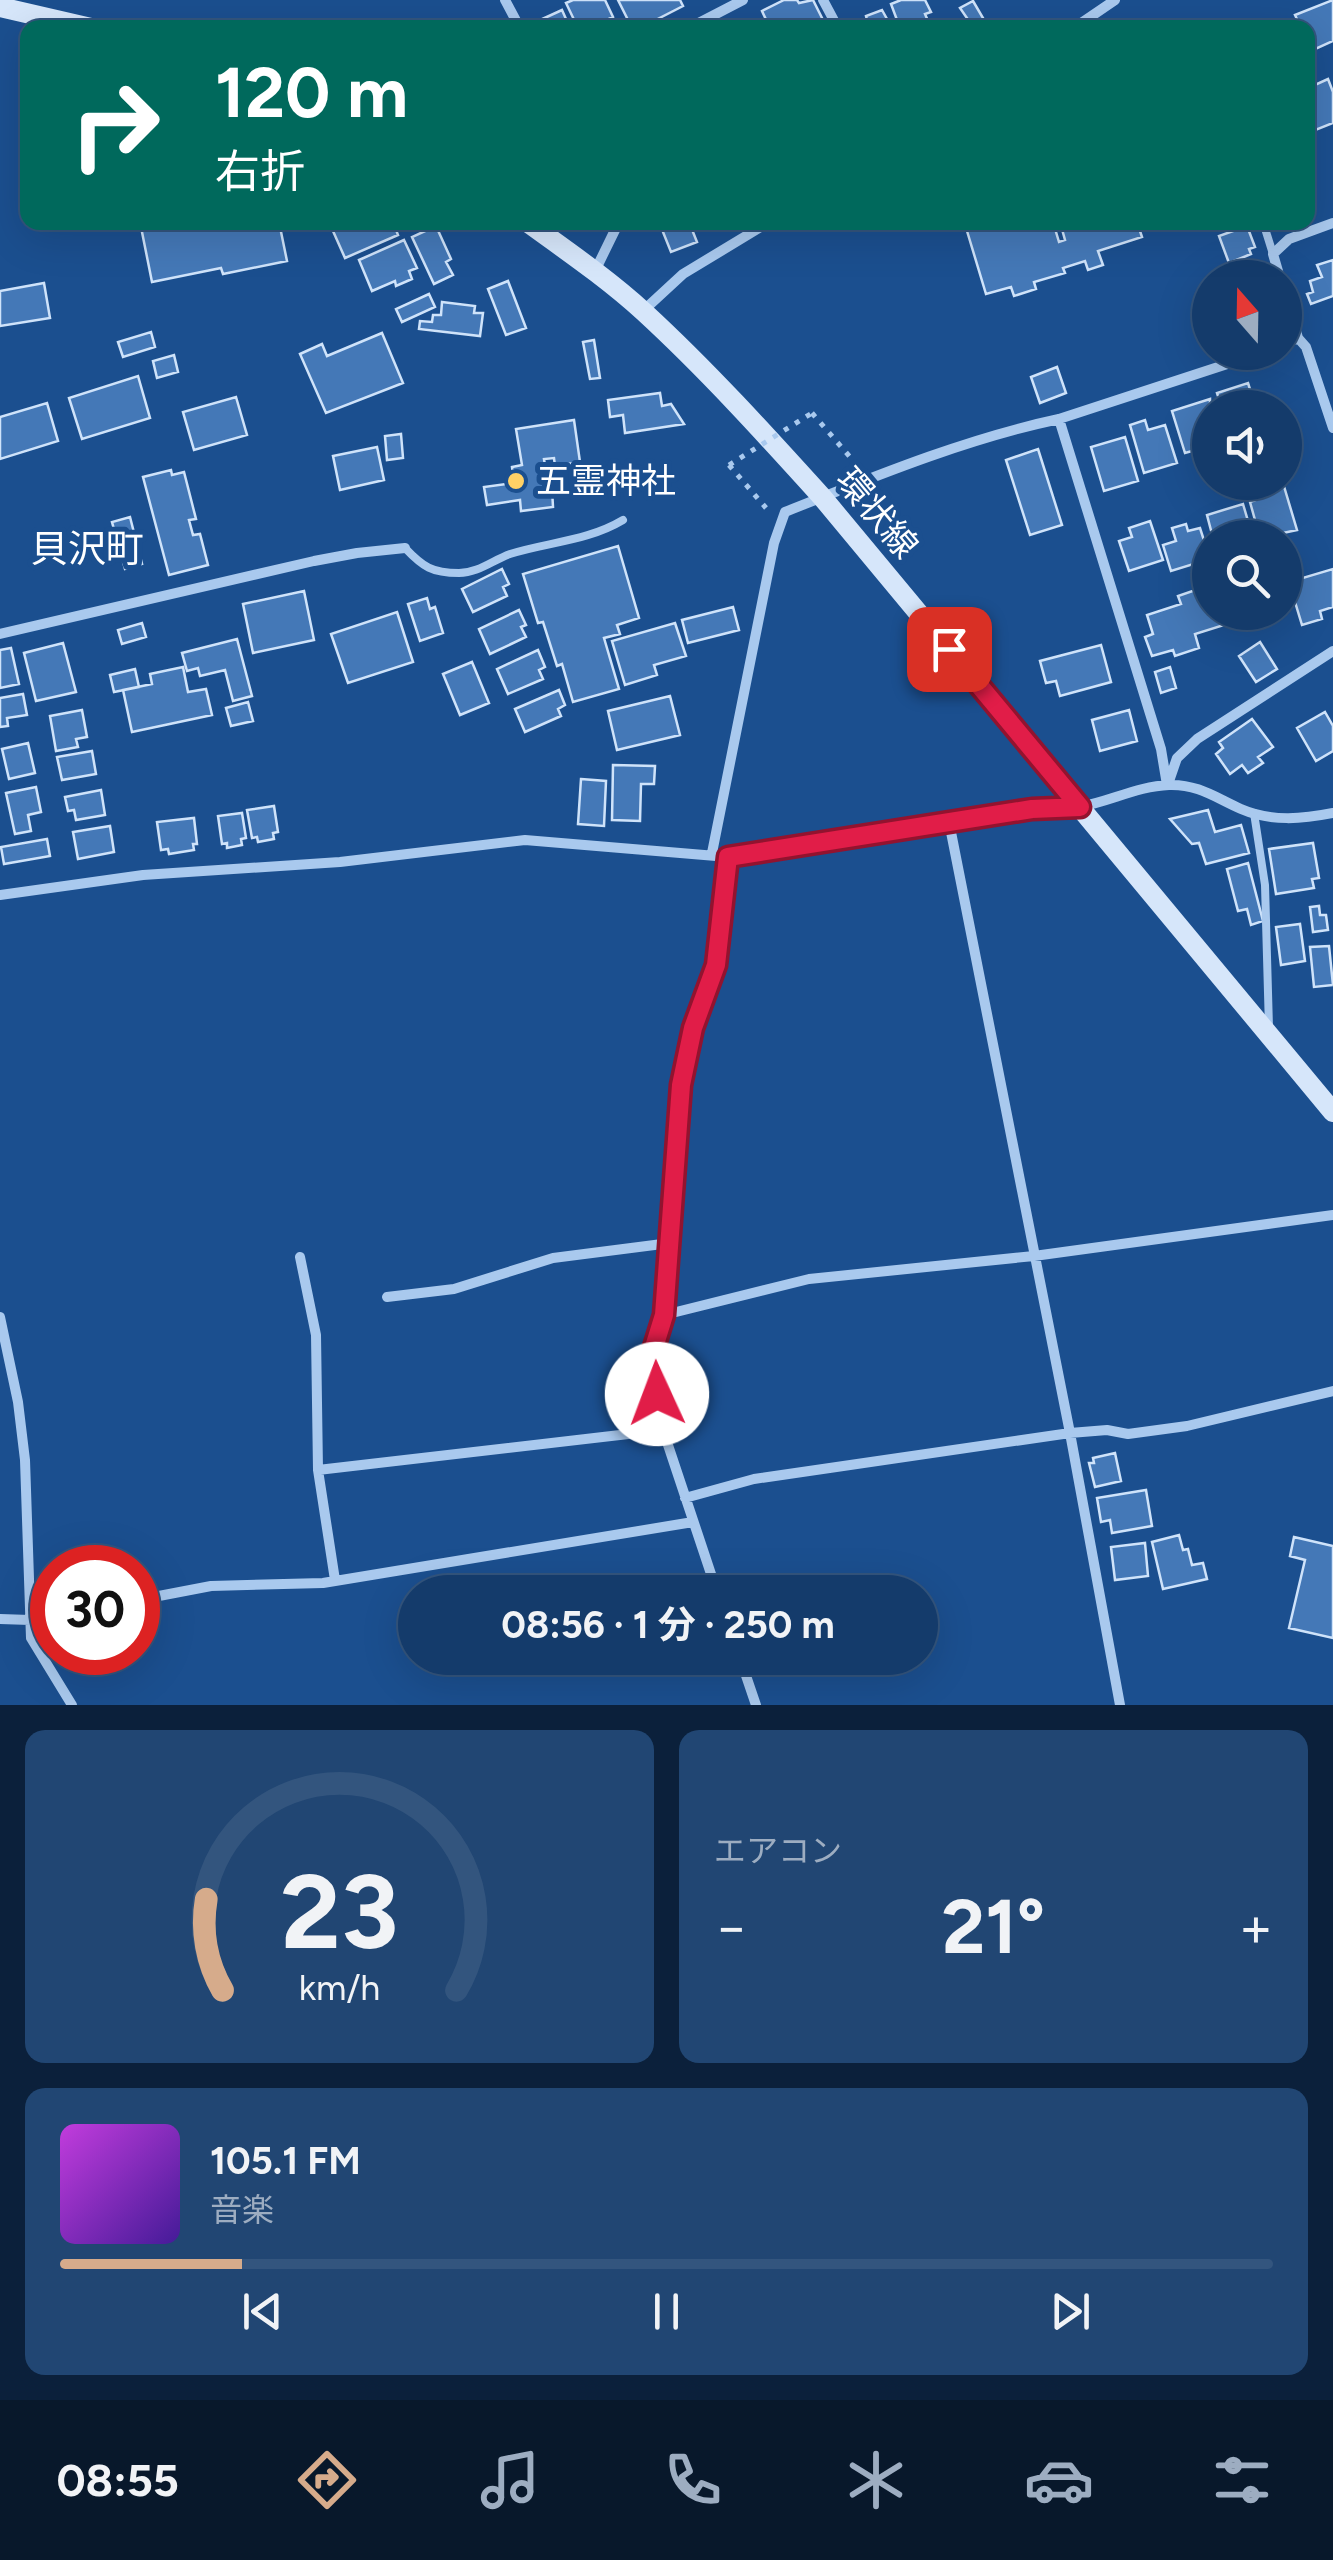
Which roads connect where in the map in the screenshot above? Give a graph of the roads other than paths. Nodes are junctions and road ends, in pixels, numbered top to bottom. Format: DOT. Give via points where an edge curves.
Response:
graph roads {
  1 [pos="743,0"];
  2 [pos="1116,0"];
  3 [pos="0,7"];
  4 [pos="56,20"];
  5 [pos="705,20"];
  6 [pos="1086,20"];
  7 [pos="538,230"];
  8 [pos="615,230"];
  9 [pos="757,230"];
  10 [pos="1265,230"];
  11 [pos="1313,230"];
  12 [pos="1273,254"];
  13 [pos="1275,260"];
  14 [pos="595,271"];
  15 [pos="643,311"];
  16 [pos="1302,342"];
  17 [pos="1209,370"];
  18 [pos="1058,420"];
  19 [pos="1333,428"];
  20 [pos="822,497"];
  21 [pos="623,520"];
  22 [pos="405,548"];
  23 [pos="0,634"];
  24 [pos="1333,651"];
  25 [pos="1167,785"];
  26 [pos="1080,807"];
  27 [pos="1333,812"];
  28 [pos="1254,813"];
  29 [pos="949,822"];
  30 [pos="712,853"];
  31 [pos="728,857"];
  32 [pos="0,895"];
  33 [pos="1269,1034"];
  34 [pos="1333,1112"];
  35 [pos="1333,1216"];
  36 [pos="670,1243"];
  37 [pos="1034,1256"];
  38 [pos="300,1257"];
  39 [pos="387,1297"];
  40 [pos="664,1315"];
  41 [pos="0,1317"];
  42 [pos="1333,1390"];
  43 [pos="663,1430"];
  44 [pos="1070,1433"];
  45 [pos="318,1470"];
  46 [pos="685,1498"];
  47 [pos="693,1522"];
  48 [pos="711,1575"];
  49 [pos="336,1580"];
  50 [pos="160,1596"];
  51 [pos="0,1619"];
  52 [pos="30,1620"];
  53 [pos="52,1675"];
  54 [pos="746,1675"];
  55 [pos="72,1705"];
  56 [pos="756,1705"];
  57 [pos="1120,1705"];
  1 -- 5 [label="street"];
  2 -- 6 [label="street"];
  3 -- 4 [label="street"];
  7 -- 14 [label="street, 環状線"];
  8 -- 14 [label="street"];
  9 -- 15 [label="street" via="684,274"];
  10 -- 12 [label="lane"];
  11 -- 12 [label="street" via="1288,239"];
  12 -- 13 [label="street"];
  14 -- 15 [label="street, 環状線"];
  15 -- 20 [label="street, 環状線"];
  16 -- 19 [label="street"];
  17 -- 18 [label="street"];
  18 -- 20 [label="street"];
  18 -- 25 [label="street"];
  20 -- 26 [label="street, 環状線"];
  20 -- 30 [label="street" via="785,512 779,523"];
  21 -- 22 [label="lane" via="461,573 427,569"];
  22 -- 23 [label="street" via="314,562"];
  24 -- 25 [label="street" via="1197,740 1177,758"];
  25 -- 26 [label="street"];
  25 -- 28 [label="street" via="1194,787"];
  26 -- 29 [label="street"];
  26 -- 33 [label="street, 環状線"];
  27 -- 28 [label="street" via="1293,819"];
  28 -- 33 [label="lane" via="1265,885"];
  29 -- 31 [label="street"];
  29 -- 37 [label="street"];
  30 -- 31 [label="street"];
  30 -- 32 [label="street" via="495,842"];
  31 -- 36 [label="street" via="716,965 685,1058"];
  33 -- 34 [label="street, 環状線"];
  35 -- 37 [label="street"];
  36 -- 39 [label="street" via="553,1258 454,1289"];
  36 -- 40 [label="street"];
  37 -- 40 [label="street" via="809,1279"];
  37 -- 44 [label="street"];
  38 -- 45 [label="street" via="316,1335"];
  40 -- 43 [label="street" via="651,1357"];
  41 -- 52 [label="street" via="25,1460"];
  42 -- 44 [label="street" via="1188,1426"];
  43 -- 45 [label="street"];
  43 -- 46 [label="street"];
  44 -- 46 [label="street" via="754,1479"];
  44 -- 57 [label="street"];
  45 -- 49 [label="street"];
  46 -- 47 [label="street"];
  47 -- 48 [label="street"];
  47 -- 49 [label="street"];
  49 -- 50 [label="street" via="211,1586"];
  51 -- 52 [label="street"];
  53 -- 55 [label="street"];
  54 -- 56 [label="street"];
}
